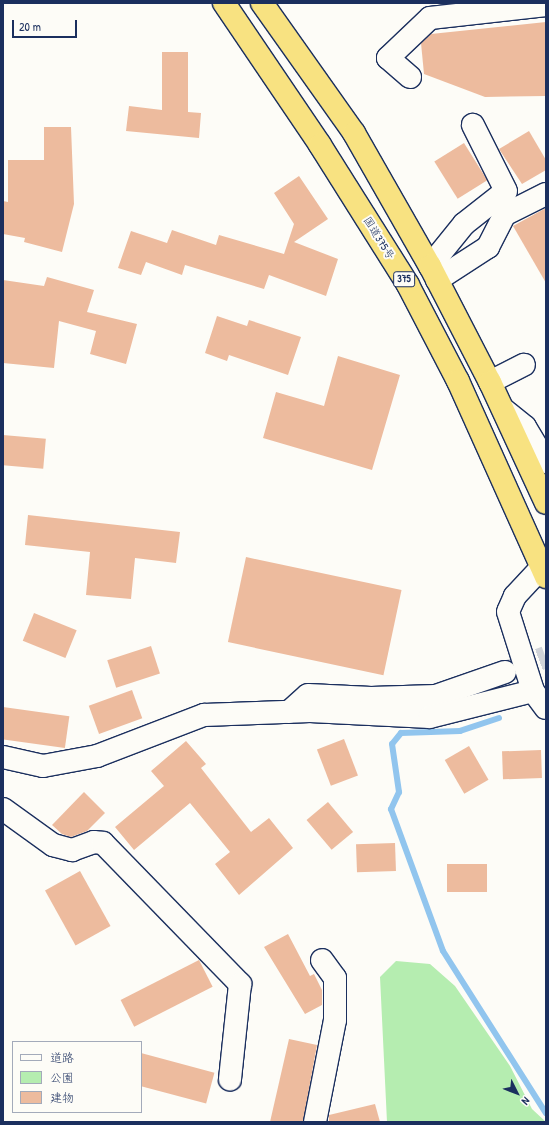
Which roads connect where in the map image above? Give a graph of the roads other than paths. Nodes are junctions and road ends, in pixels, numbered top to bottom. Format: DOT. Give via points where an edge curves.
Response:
graph roads {
  1 [pos="224,3"];
  2 [pos="262,3"];
  3 [pos="546,5"];
  4 [pos="493,6"];
  5 [pos="410,77"];
  6 [pos="473,125"];
  7 [pos="546,194"];
  8 [pos="433,273"];
  9 [pos="524,365"];
  10 [pos="490,382"];
  11 [pos="503,409"];
  12 [pos="543,451"];
  13 [pos="546,503"];
  14 [pos="544,572"];
  15 [pos="505,672"];
  16 [pos="533,691"];
  17 [pos="546,708"];
  18 [pos="289,712"];
  19 [pos="3,757"];
  20 [pos="3,809"];
  21 [pos="322,960"];
  22 [pos="230,1080"];
  23 [pos="315,1122"];
  1 -- 14 [label="highway, 国道375号 / 375" via="320,144 408,285 458,381"];
  2 -- 8 [label="highway, 375" via="354,133"];
  3 -- 4 [label="street"];
  4 -- 5 [label="street" via="430,18 388,58"];
  6 -- 8 [label="street" via="506,192 464,224"];
  7 -- 8 [label="street" via="504,215 488,247"];
  8 -- 10 [label="highway, 375"];
  9 -- 10 [label="street"];
  10 -- 11 [label="highway, 375"];
  11 -- 12 [label="street" via="525,427"];
  11 -- 13 [label="highway, 375"];
  14 -- 16 [label="street" via="515,596 508,612"];
  15 -- 18 [label="street" via="436,696 371,698 308,694"];
  16 -- 17 [label="street"];
  16 -- 18 [label="street" via="430,716"];
  18 -- 19 [label="street" via="204,715 97,756 43,766"];
  20 -- 22 [label="street" via="53,846 72,850 94,842 103,843 240,984"];
  21 -- 23 [label="street" via="335,978 335,1020"];
}
